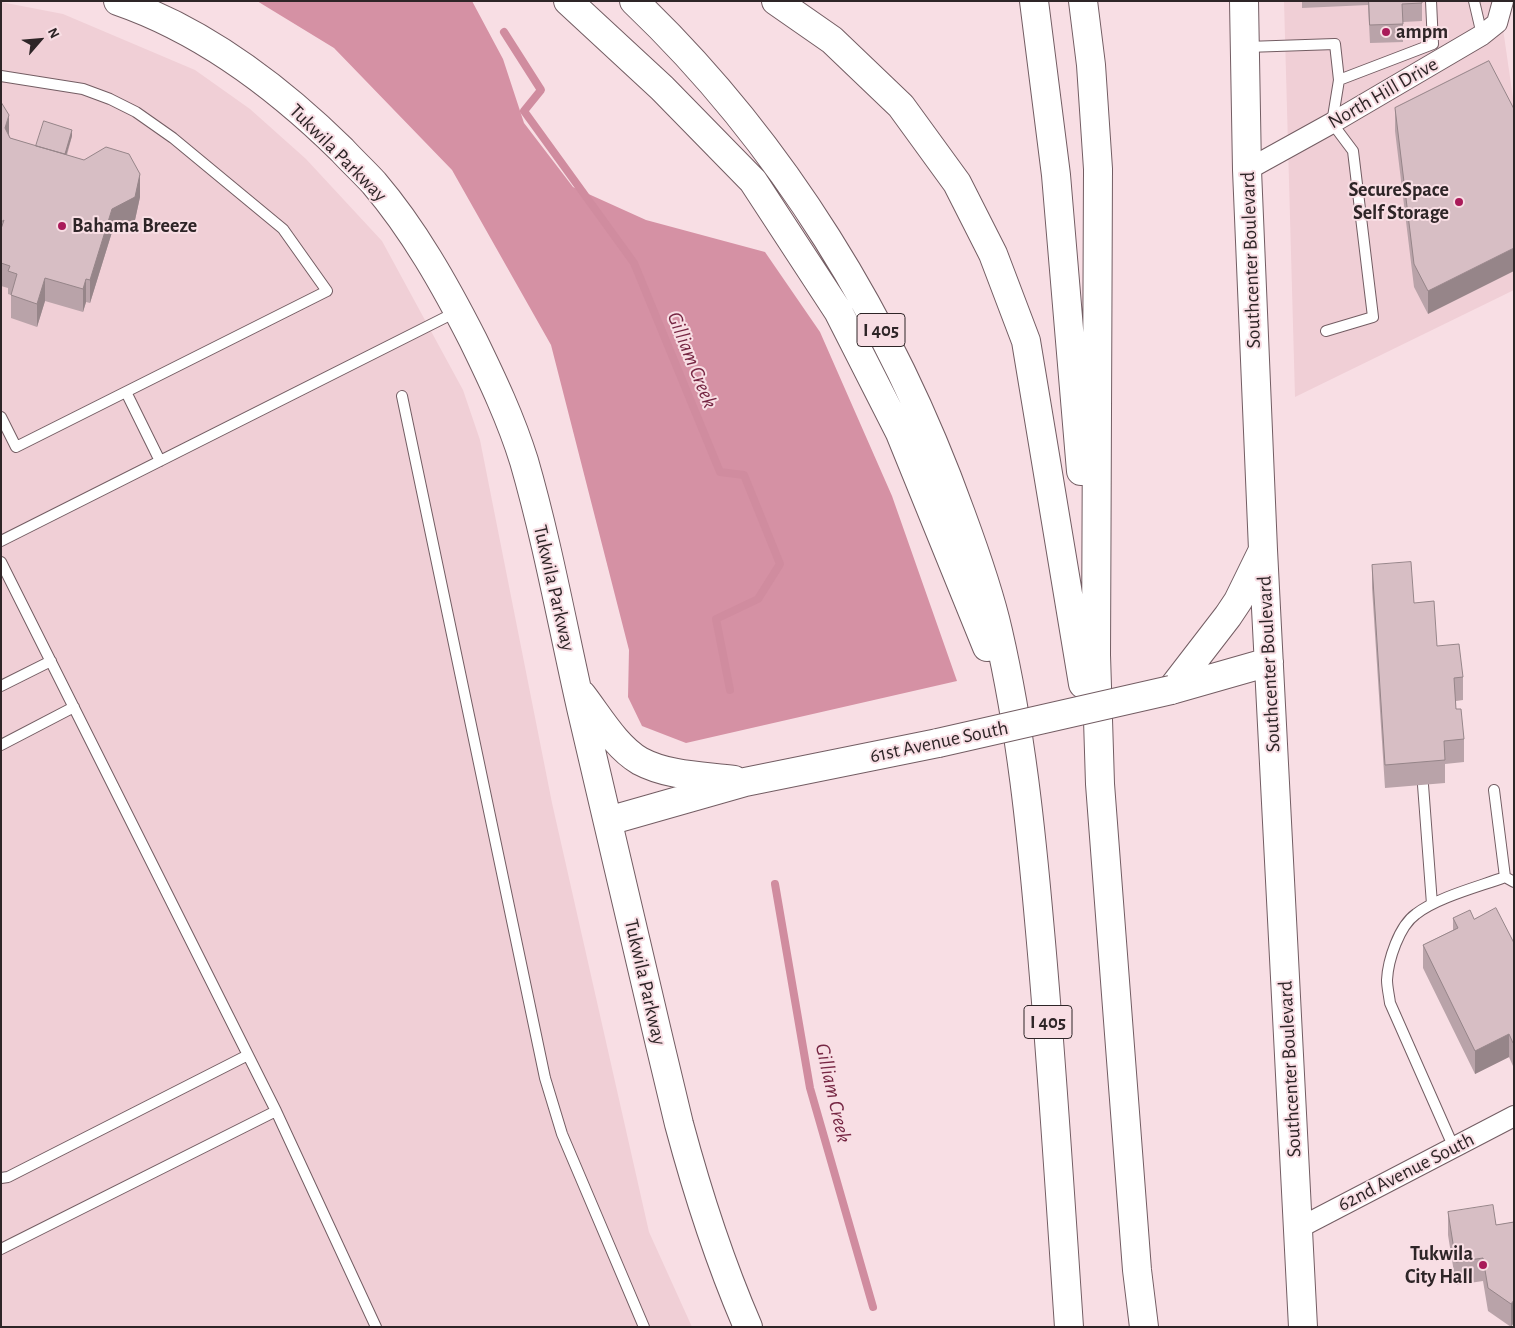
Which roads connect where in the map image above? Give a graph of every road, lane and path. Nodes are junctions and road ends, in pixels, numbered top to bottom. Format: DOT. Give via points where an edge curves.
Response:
graph roads {
  1 [pos="118,1"];
  2 [pos="568,1"];
  3 [pos="634,1"];
  4 [pos="776,1"];
  5 [pos="1034,1"];
  6 [pos="1083,1"];
  7 [pos="1244,1"];
  8 [pos="1430,1"];
  9 [pos="1474,1"];
  10 [pos="1503,1"];
  11 [pos="1482,34"];
  12 [pos="1246,47"];
  13 [pos="1,76"];
  14 [pos="1339,80"];
  15 [pos="1332,122"];
  16 [pos="1247,170"];
  17 [pos="458,311"];
  18 [pos="1326,332"];
  19 [pos="126,392"];
  20 [pos="402,396"];
  21 [pos="1,417"];
  22 [pos="160,461"];
  23 [pos="1,541"];
  24 [pos="1263,550"];
  25 [pos="1,562"];
  26 [pos="1096,655"];
  27 [pos="51,661"];
  28 [pos="1269,662"];
  29 [pos="1,686"];
  30 [pos="577,689"];
  31 [pos="1171,690"];
  32 [pos="74,708"];
  33 [pos="1016,719"];
  34 [pos="1,745"];
  35 [pos="745,782"];
  36 [pos="1100,784"];
  37 [pos="1422,785"];
  38 [pos="1494,790"];
  39 [pos="608,821"];
  40 [pos="1510,879"];
  41 [pos="1432,904"];
  42 [pos="248,1055"];
  43 [pos="276,1111"];
  44 [pos="1514,1116"];
  45 [pos="1454,1148"];
  46 [pos="1,1178"];
  47 [pos="1299,1228"];
  48 [pos="1,1249"];
  49 [pos="375,1326"];
  50 [pos="644,1327"];
  51 [pos="748,1327"];
  52 [pos="1069,1327"];
  53 [pos="1144,1327"];
  54 [pos="1303,1327"];
  1 -- 17 [label="main road, Tukwila Parkway" via="144,10 198,38 253,75 315,124 374,183 422,248"];
  2 -- 33 [label="main road" via="662,88 753,181 838,311 900,433"];
  3 -- 33 [label="main road, I 405" via="706,76 755,137 798,195 878,324 942,459 998,627"];
  4 -- 36 [label="main road" via="832,40 901,106 957,183 993,254 1026,341"];
  5 -- 26 [label="main road" via="1056,175"];
  6 -- 26 [label="main road" via="1098,170"];
  7 -- 12 [label="main road, Southcenter Boulevard"];
  8 -- 14 [label="lane" via="1433,44"];
  9 -- 11 [label="lane"];
  10 -- 11 [label="street, North Hill Drive" via="1497,23"];
  11 -- 15 [label="street, North Hill Drive"];
  12 -- 14 [label="lane" via="1335,44"];
  12 -- 16 [label="main road, Southcenter Boulevard"];
  13 -- 19 [label="lane" via="84,89 136,112 173,138 283,229 327,291"];
  14 -- 15 [label="lane"];
  15 -- 16 [label="street, North Hill Drive"];
  15 -- 18 [label="lane" via="1354,151 1373,317"];
  16 -- 24 [label="main road, Southcenter Boulevard"];
  17 -- 22 [label="lane"];
  17 -- 30 [label="main road, Tukwila Parkway" via="501,396 523,460"];
  19 -- 21 [label="lane" via="16,447"];
  19 -- 22 [label="lane"];
  20 -- 50 [label="lane" via="545,1078 569,1151"];
  22 -- 23 [label="lane"];
  24 -- 28 [label="main road, Southcenter Boulevard"];
  24 -- 31 [label="main road" via="1228,616"];
  25 -- 27 [label="lane"];
  26 -- 36 [label="main road"];
  27 -- 29 [label="lane"];
  27 -- 32 [label="lane"];
  28 -- 31 [label="main road, 61st Avenue South"];
  28 -- 47 [label="main road, Southcenter Boulevard"];
  30 -- 35 [label="main road" via="618,742 639,760 667,771"];
  30 -- 39 [label="main road, Tukwila Parkway"];
  31 -- 35 [label="main road, 61st Avenue South, bridge" via="938,743"];
  32 -- 34 [label="lane"];
  32 -- 42 [label="lane"];
  33 -- 52 [label="main road, I 405" via="1030,812 1047,1000"];
  35 -- 39 [label="main road, 61st Avenue South"];
  36 -- 53 [label="main road"];
  37 -- 41 [label="lane"];
  38 -- 40 [label="lane"];
  39 -- 51 [label="main road, Tukwila Parkway" via="697,1192"];
  40 -- 41 [label="lane"];
  41 -- 45 [label="lane" via="1414,915 1402,930 1387,980 1390,1003"];
  42 -- 43 [label="lane"];
  42 -- 46 [label="lane"];
  43 -- 48 [label="lane"];
  43 -- 49 [label="lane"];
  44 -- 45 [label="street, 62nd Avenue South"];
  45 -- 47 [label="street, 62nd Avenue South"];
  47 -- 54 [label="main road, Southcenter Boulevard"];
}
